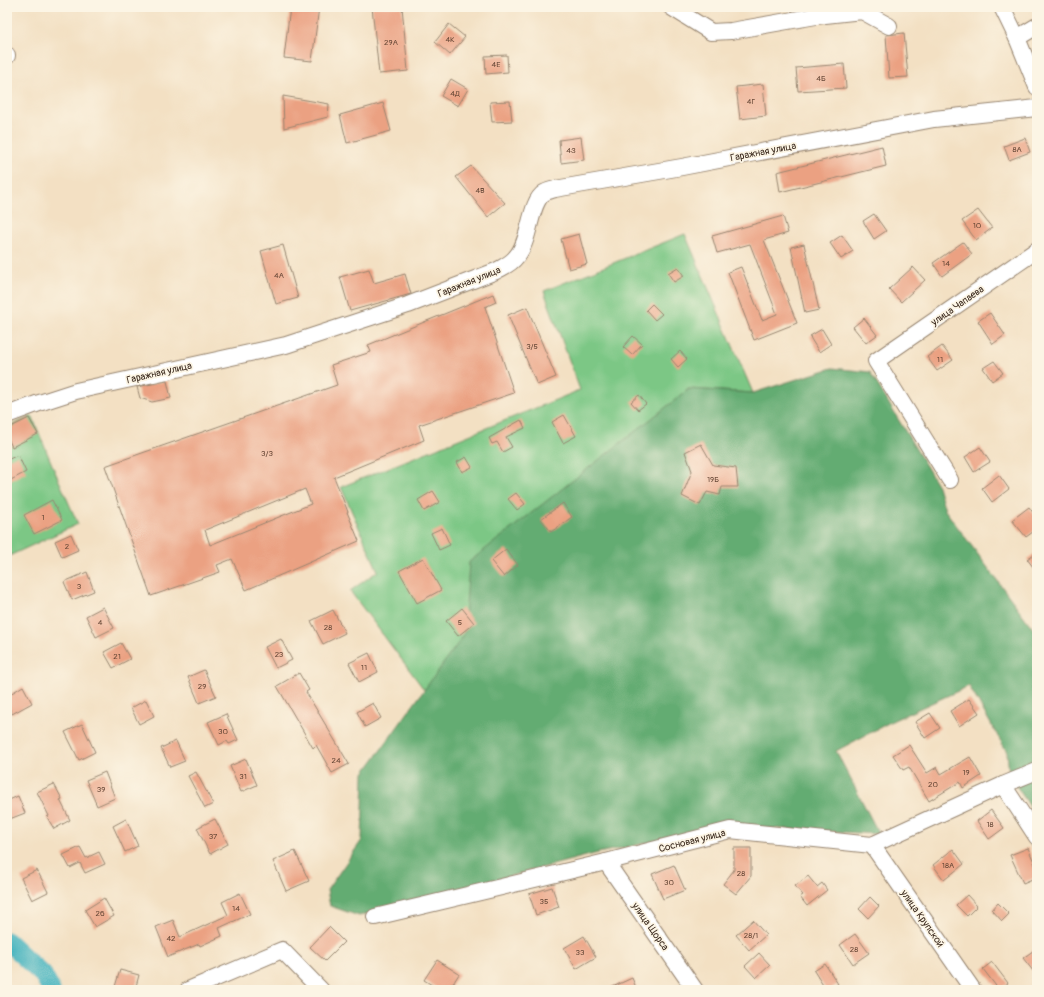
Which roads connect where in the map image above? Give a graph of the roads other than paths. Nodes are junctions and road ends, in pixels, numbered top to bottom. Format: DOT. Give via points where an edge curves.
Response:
graph roads {
  1 [pos="671,7"];
  2 [pos="1002,7"];
  3 [pos="889,26"];
  4 [pos="1037,26"];
  5 [pos="1017,38"];
  6 [pos="1037,87"];
  7 [pos="1037,108"];
  8 [pos="1037,250"];
  9 [pos="7,415"];
  10 [pos="950,480"];
  11 [pos="1037,771"];
  12 [pos="1003,785"];
  13 [pos="1037,837"];
  14 [pos="872,846"];
  15 [pos="606,862"];
  16 [pos="375,916"];
  17 [pos="188,990"];
  18 [pos="321,990"];
  19 [pos="695,990"];
  20 [pos="973,990"];
  1 -- 3 [label="street" via="711,32 862,11"];
  2 -- 5 [label="street"];
  4 -- 5 [label="street"];
  5 -- 6 [label="street"];
  7 -- 9 [label="street, Гаражная улица" via="934,119 682,168 555,189 543,193 534,206 524,246 517,257 496,271 408,305 286,345 76,391"];
  8 -- 10 [label="street, улица Чапаева" via="876,361"];
  11 -- 12 [label="street"];
  12 -- 13 [label="street"];
  12 -- 14 [label="street"];
  14 -- 15 [label="street, Сосновая улица" via="730,830"];
  14 -- 20 [label="street, улица Крупской"];
  15 -- 16 [label="street, Сосновая улица"];
  15 -- 19 [label="street, улица Щорса"];
  17 -- 18 [label="street" via="282,950"];
}
